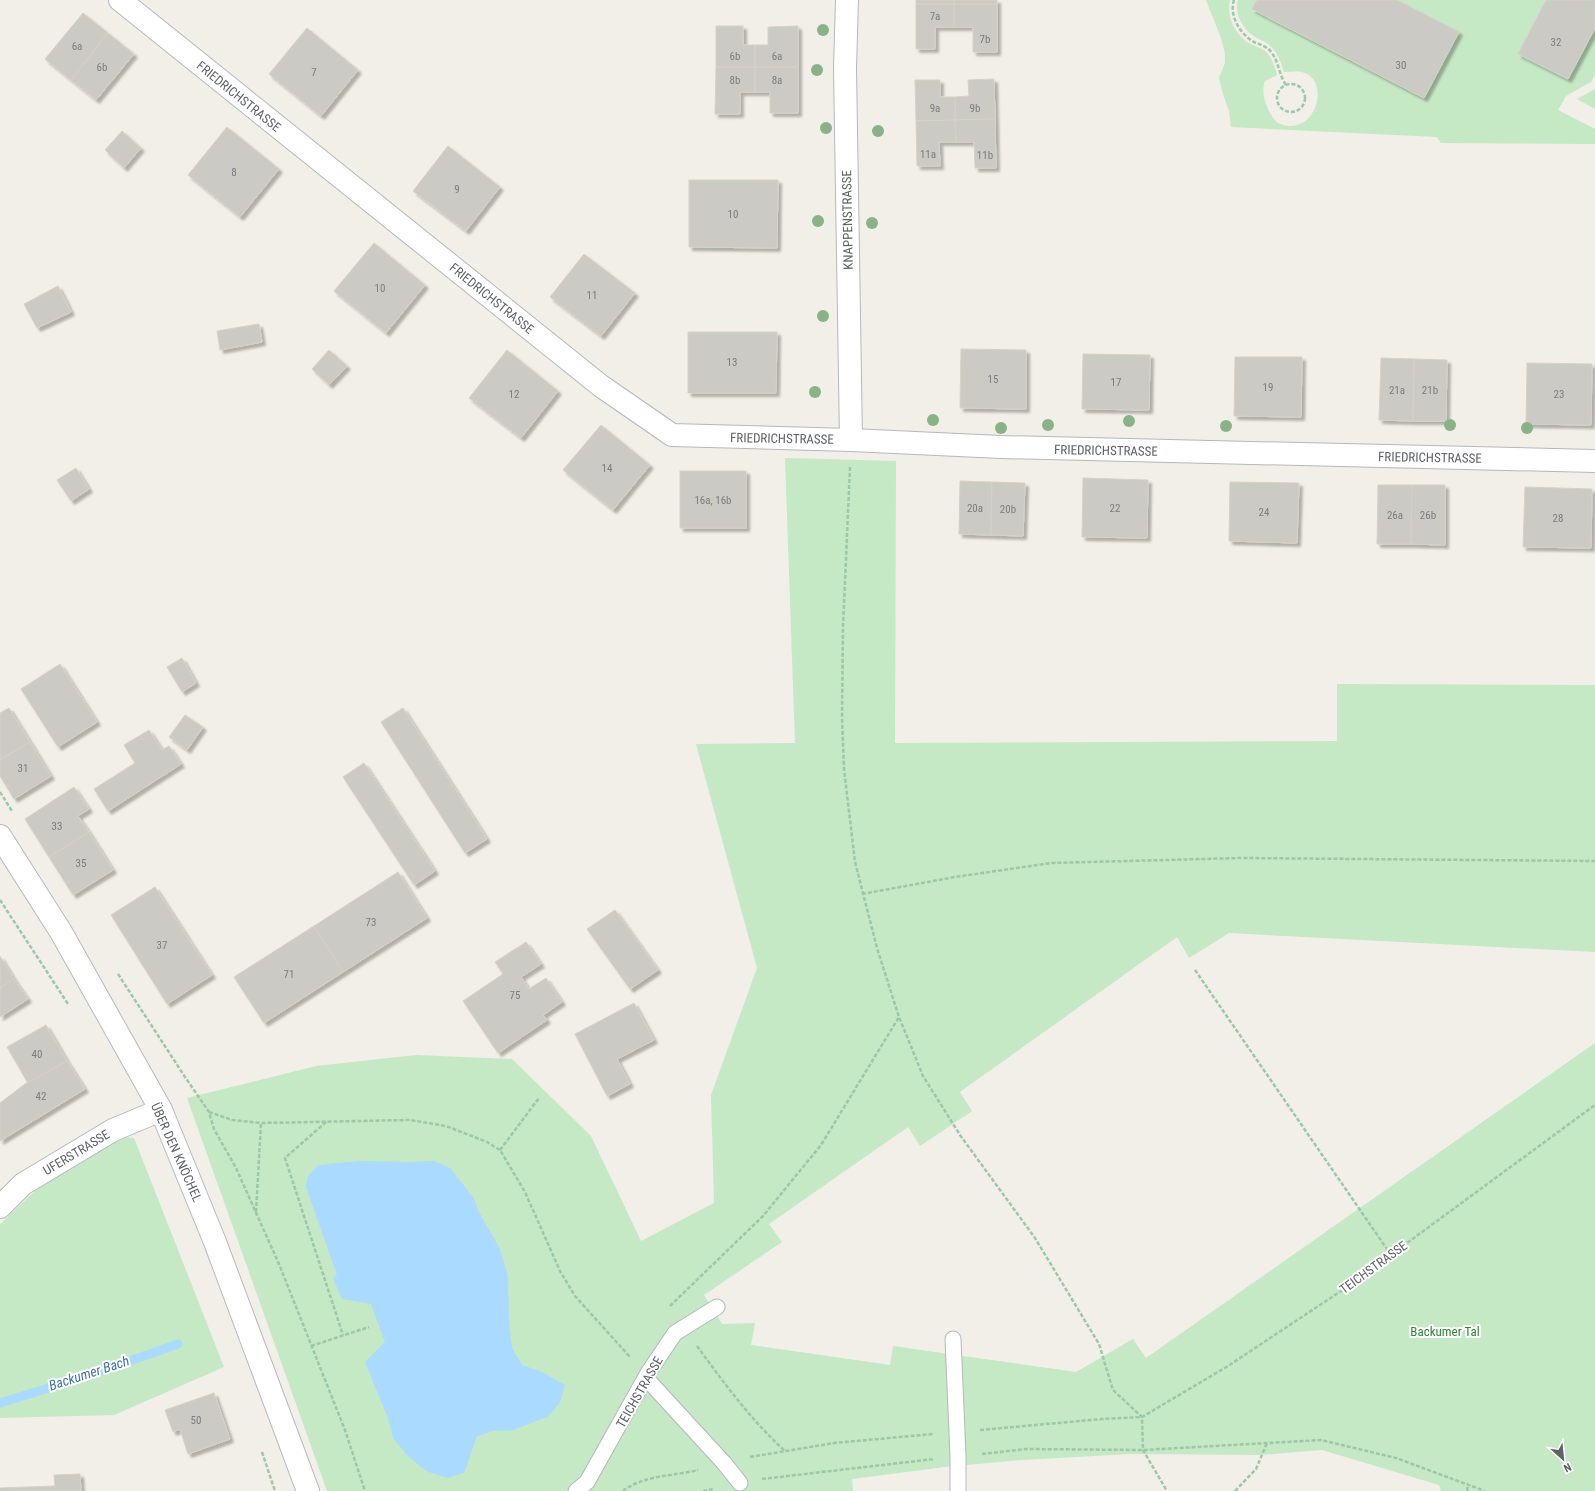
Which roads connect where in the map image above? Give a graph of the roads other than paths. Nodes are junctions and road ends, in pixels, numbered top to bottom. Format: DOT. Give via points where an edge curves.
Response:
graph roads {
  1 [pos="120,0"];
  2 [pos="846,0"];
  3 [pos="851,440"];
  4 [pos="1595,461"];
  5 [pos="0,836"];
  6 [pos="160,1110"];
  7 [pos="0,1207"];
  8 [pos="717,1307"];
  9 [pos="953,1339"];
  10 [pos="647,1376"];
  11 [pos="740,1483"];
  12 [pos="308,1491"];
  13 [pos="576,1491"];
  14 [pos="958,1491"];
  1 -- 3 [label="street, FRIEDRICHSTRASSE" via="601,386 672,435"];
  2 -- 3 [label="street, KNAPPENSTRASSE"];
  3 -- 4 [label="street, FRIEDRICHSTRASSE" via="1001,447"];
  5 -- 6 [label="street, ÜBER DEN KNÖCHEL" via="61,932"];
  6 -- 7 [label="street, UFERSTRASSE" via="113,1130 23,1184"];
  6 -- 12 [label="street, ÜBER DEN KNÖCHEL" via="216,1242"];
  8 -- 10 [label="lane, TEICHSTRASSE" via="675,1333"];
  9 -- 14 [label="lane"];
  10 -- 11 [label="lane"];
  10 -- 13 [label="lane, TEICHSTRASSE" via="587,1482"];
}
